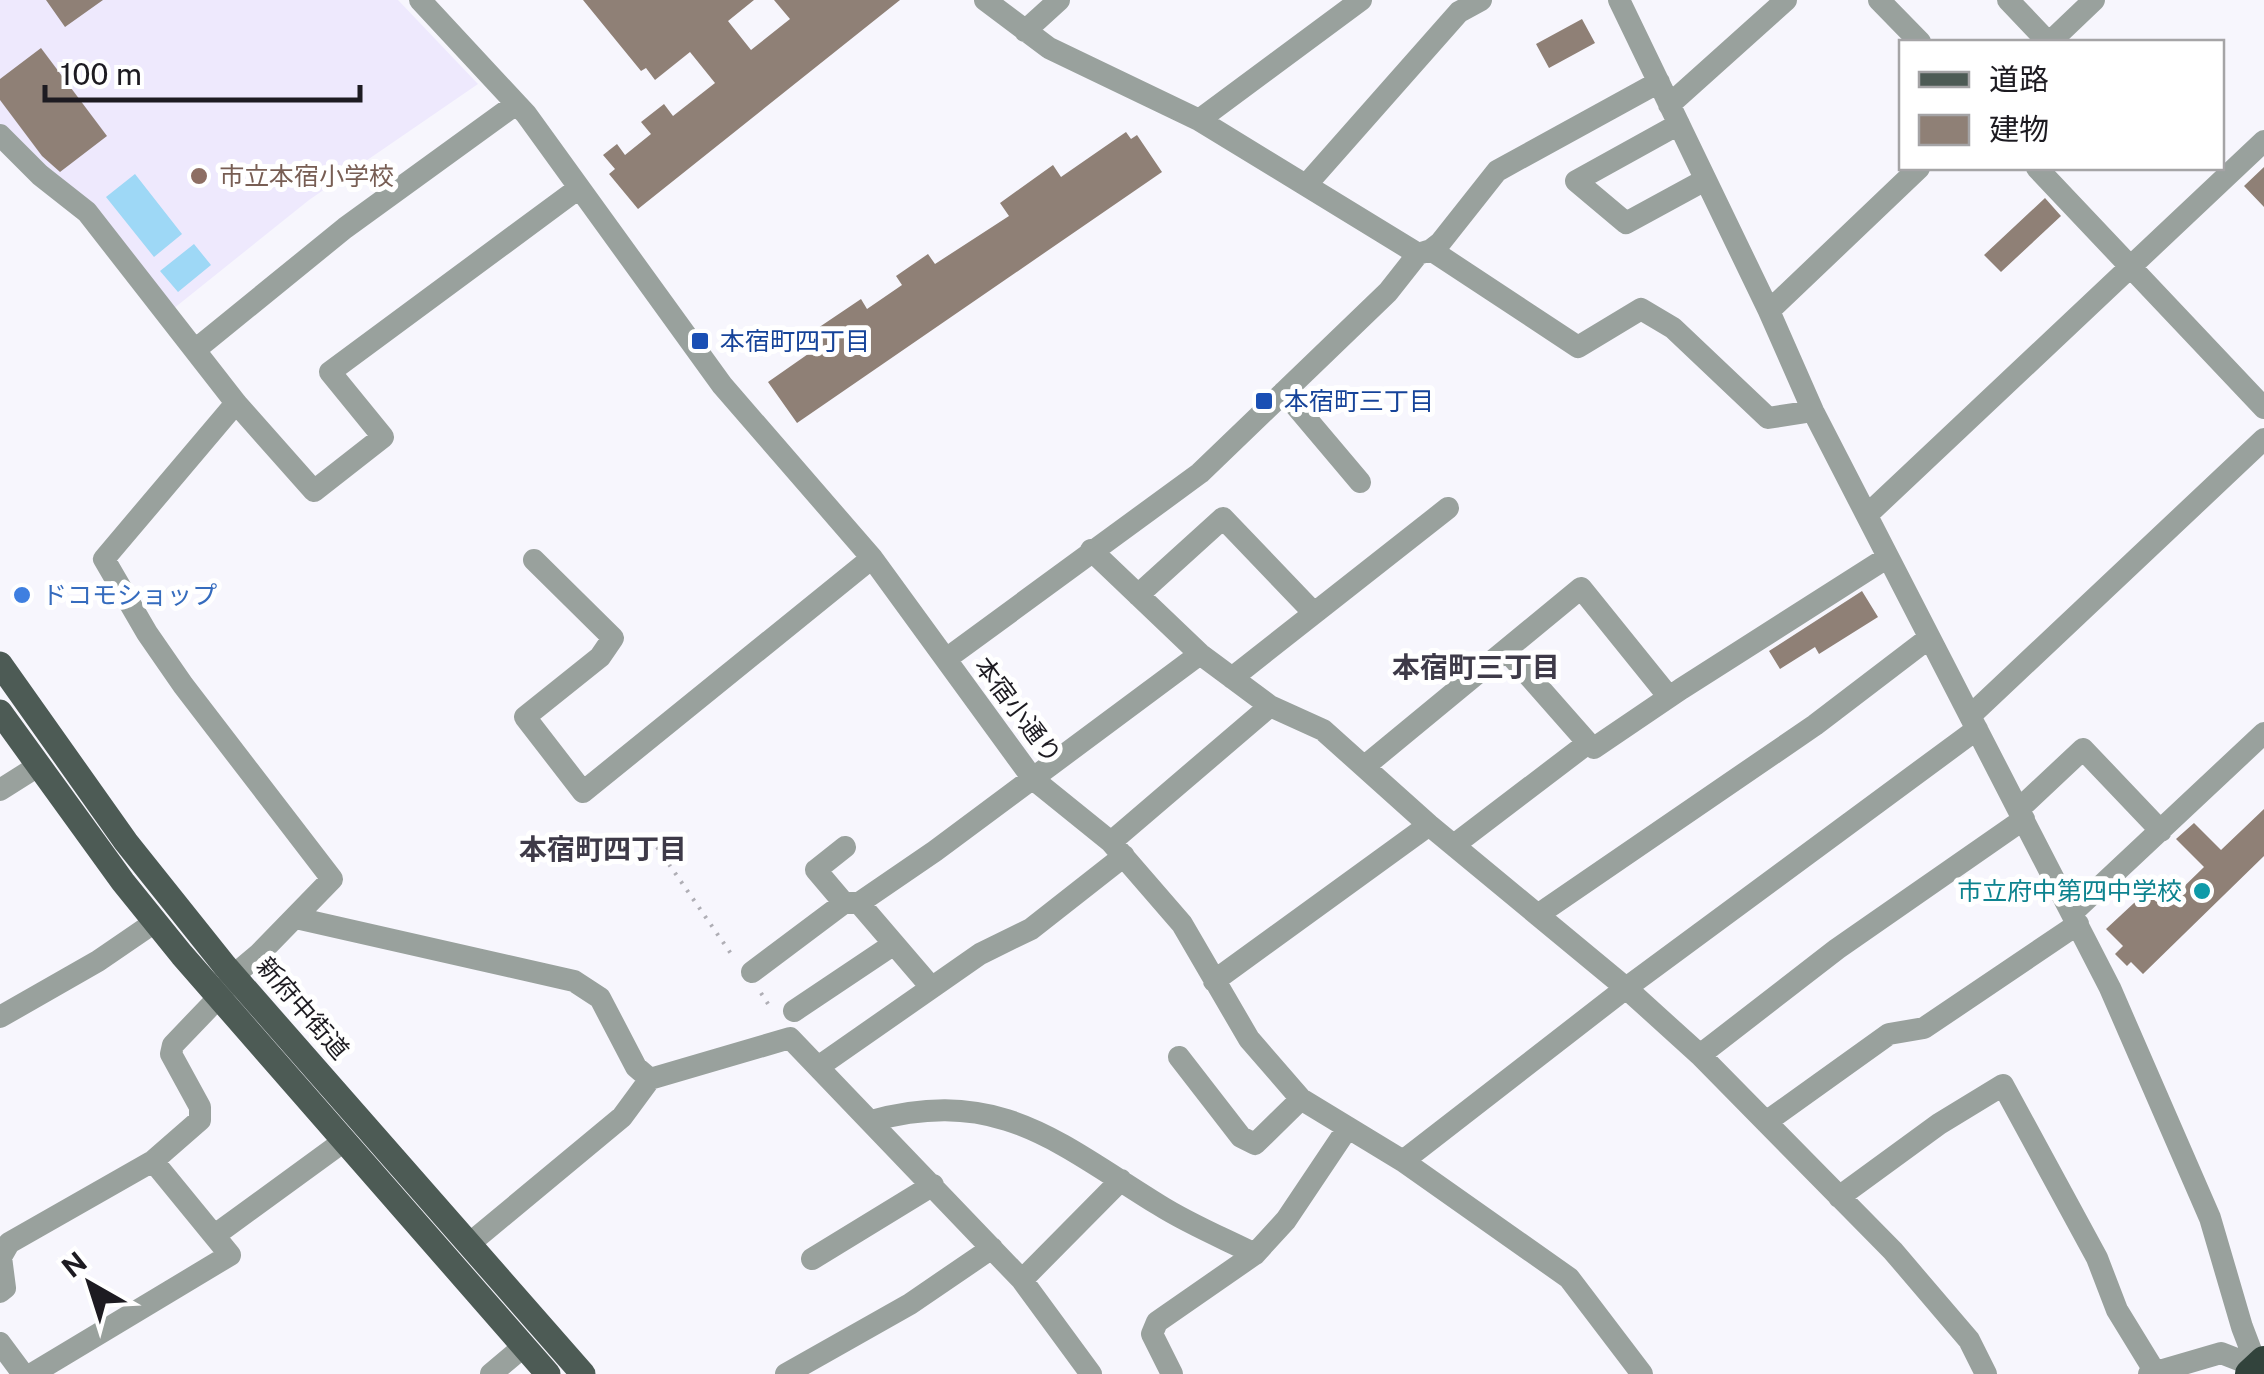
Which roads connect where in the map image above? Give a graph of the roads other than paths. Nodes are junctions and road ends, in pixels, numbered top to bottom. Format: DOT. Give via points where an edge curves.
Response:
graph roads {
  1 [pos="420,0"];
  2 [pos="986,0"];
  3 [pos="1059,0"];
  4 [pos="1361,0"];
  5 [pos="1481,0"];
  6 [pos="1620,0"];
  7 [pos="1786,0"];
  8 [pos="1880,0"];
  9 [pos="2008,0"];
  10 [pos="2094,0"];
  11 [pos="1025,31"];
  12 [pos="1918,40"];
  13 [pos="2047,40"];
  14 [pos="2051,40"];
  15 [pos="1659,82"];
  16 [pos="516,104"];
  17 [pos="1674,115"];
  18 [pos="1199,120"];
  19 [pos="0,136"];
  20 [pos="2264,141"];
  21 [pos="1917,170"];
  22 [pos="2039,170"];
  23 [pos="1705,180"];
  24 [pos="1306,184"];
  25 [pos="579,188"];
  26 [pos="1424,252"];
  27 [pos="2131,267"];
  28 [pos="1768,311"];
  29 [pos="194,350"];
  30 [pos="1284,392"];
  31 [pos="236,402"];
  32 [pos="2264,408"];
  33 [pos="1813,411"];
  34 [pos="2264,439"];
  35 [pos="1360,482"];
  36 [pos="1448,508"];
  37 [pos="1868,514"];
  38 [pos="1091,550"];
  39 [pos="1888,557"];
  40 [pos="872,558"];
  41 [pos="534,560"];
  42 [pos="1138,595"];
  43 [pos="1313,612"];
  44 [pos="1929,638"];
  45 [pos="1506,650"];
  46 [pos="1200,654"];
  47 [pos="946,659"];
  48 [pos="0,664"];
  49 [pos="1232,678"];
  50 [pos="1669,697"];
  51 [pos="1270,706"];
  52 [pos="0,712"];
  53 [pos="1973,722"];
  54 [pos="2264,733"];
  55 [pos="1588,743"];
  56 [pos="38,766"];
  57 [pos="1365,766"];
  58 [pos="1033,780"];
  59 [pos="0,790"];
  60 [pos="2021,814"];
  61 [pos="1428,825"];
  62 [pos="2161,830"];
  63 [pos="1454,846"];
  64 [pos="845,847"];
  65 [pos="1118,849"];
  66 [pos="851,903"];
  67 [pos="1538,914"];
  68 [pos="296,918"];
  69 [pos="2076,918"];
  70 [pos="155,922"];
  71 [pos="894,944"];
  72 [pos="748,973"];
  73 [pos="234,975"];
  74 [pos="1214,981"];
  75 [pos="931,987"];
  76 [pos="1626,988"];
  77 [pos="218,998"];
  78 [pos="794,1010"];
  79 [pos="0,1017"];
  80 [pos="1700,1055"];
  81 [pos="1179,1057"];
  82 [pos="818,1067"];
  83 [pos="650,1079"];
  84 [pos="1301,1099"];
  85 [pos="871,1121"];
  86 [pos="1766,1122"];
  87 [pos="1347,1129"];
  88 [pos="344,1141"];
  89 [pos="154,1161"];
  90 [pos="1403,1161"];
  91 [pos="1120,1180"];
  92 [pos="933,1185"];
  93 [pos="1840,1197"];
  94 [pos="215,1235"];
  95 [pos="469,1244"];
  96 [pos="992,1248"];
  97 [pos="1255,1254"];
  98 [pos="812,1259"];
  99 [pos="1022,1280"];
  100 [pos="0,1292"];
  101 [pos="0,1343"];
  102 [pos="524,1347"];
  103 [pos="2258,1369"];
  104 [pos="1081,1370"];
  105 [pos="2152,1373"];
  106 [pos="22,1374"];
  107 [pos="32,1374"];
  108 [pos="491,1374"];
  109 [pos="548,1374"];
  110 [pos="583,1374"];
  111 [pos="786,1374"];
  112 [pos="1172,1374"];
  113 [pos="1642,1374"];
  114 [pos="1986,1374"];
  1 -- 16 [label="street, 本宿小通り"];
  2 -- 11 [label="street"];
  3 -- 11 [label="street"];
  4 -- 18 [label="street"];
  5 -- 24 [label="street" via="1459,12"];
  6 -- 15 [label="street"];
  7 -- 17 [label="street"];
  8 -- 12 [label="street"];
  9 -- 13 [label="street"];
  10 -- 14 [label="street"];
  11 -- 18 [label="street"];
  15 -- 17 [label="street"];
  15 -- 26 [label="street" via="1496,171 1440,243"];
  16 -- 25 [label="street, 本宿小通り"];
  16 -- 29 [label="street" via="345,228"];
  17 -- 23 [label="street"];
  17 -- 23 [label="street" via="1576,181 1626,223"];
  18 -- 24 [label="street"];
  19 -- 29 [label="street" via="87,212"];
  20 -- 27 [label="street"];
  21 -- 28 [label="street"];
  22 -- 27 [label="street"];
  23 -- 28 [label="street"];
  24 -- 26 [label="street"];
  25 -- 31 [label="street" via="330,372 383,437 314,492"];
  25 -- 40 [label="street, 本宿小通り" via="722,385"];
  26 -- 30 [label="street"];
  26 -- 33 [label="street" via="1578,347 1641,310 1673,328 1768,418"];
  27 -- 32 [label="street"];
  27 -- 37 [label="street"];
  28 -- 33 [label="street"];
  29 -- 31 [label="street"];
  30 -- 35 [label="street"];
  30 -- 38 [label="street" via="1200,473"];
  31 -- 68 [label="street" via="104,559 183,685 332,879"];
  33 -- 37 [label="street"];
  34 -- 53 [label="street"];
  36 -- 43 [label="street"];
  37 -- 39 [label="street"];
  38 -- 42 [label="street"];
  38 -- 47 [label="street"];
  39 -- 44 [label="street"];
  39 -- 50 [label="street"];
  40 -- 41 [label="street" via="584,792 525,717 600,658 613,638"];
  40 -- 47 [label="street, 本宿小通り"];
  42 -- 43 [label="street" via="1223,518"];
  42 -- 46 [label="street"];
  43 -- 49 [label="street"];
  44 -- 53 [label="street"];
  44 -- 67 [label="street"];
  45 -- 50 [label="street" via="1581,588"];
  45 -- 55 [label="street"];
  45 -- 57 [label="street"];
  46 -- 49 [label="street"];
  46 -- 58 [label="street"];
  47 -- 58 [label="street, 本宿小通り"];
  48 -- 73 [label="main road, 新府中街道" via="126,842"];
  49 -- 51 [label="street"];
  50 -- 55 [label="street" via="1594,748"];
  51 -- 57 [label="street" via="1322,730"];
  51 -- 65 [label="street"];
  52 -- 56 [label="main road"];
  53 -- 60 [label="street"];
  53 -- 76 [label="street"];
  54 -- 62 [label="street"];
  55 -- 63 [label="street"];
  56 -- 59 [label="street"];
  56 -- 70 [label="main road"];
  57 -- 61 [label="street"];
  58 -- 65 [label="street, 本宿小通り"];
  58 -- 66 [label="street"];
  60 -- 62 [label="street" via="2084,749"];
  60 -- 69 [label="street"];
  60 -- 80 [label="street"];
  61 -- 63 [label="street"];
  61 -- 74 [label="street"];
  62 -- 69 [label="street"];
  63 -- 67 [label="street"];
  64 -- 66 [label="street" via="816,870"];
  65 -- 74 [label="street, 本宿小通り" via="1182,924"];
  65 -- 75 [label="street" via="1032,929"];
  66 -- 71 [label="street"];
  66 -- 72 [label="street"];
  67 -- 76 [label="street"];
  68 -- 73 [label="street"];
  68 -- 83 [label="street" via="574,981 600,998 636,1066"];
  69 -- 86 [label="street" via="1924,1028 1888,1034"];
  69 -- 103 [label="street" via="2210,1218"];
  70 -- 77 [label="main road"];
  70 -- 79 [label="street"];
  71 -- 75 [label="street"];
  71 -- 78 [label="street"];
  73 -- 77 [label="street"];
  73 -- 95 [label="main road, 新府中街道"];
  74 -- 84 [label="street, 本宿小通り" via="1250,1039"];
  75 -- 82 [label="street"];
  76 -- 80 [label="street"];
  76 -- 90 [label="street"];
  77 -- 88 [label="main road"];
  77 -- 89 [label="street" via="171,1054 200,1107 200,1120"];
  80 -- 86 [label="street"];
  81 -- 84 [label="street" via="1242,1137 1255,1144"];
  82 -- 83 [label="street" via="790,1038"];
  82 -- 85 [label="street"];
  83 -- 95 [label="street" via="622,1117"];
  84 -- 87 [label="street, 本宿小通り"];
  85 -- 91 [label="street" via="912,1109 976,1110 1048,1134"];
  85 -- 92 [label="street"];
  86 -- 93 [label="street"];
  87 -- 90 [label="street, 本宿小通り"];
  87 -- 97 [label="street"];
  88 -- 94 [label="street"];
  88 -- 102 [label="main road"];
  89 -- 94 [label="street"];
  89 -- 100 [label="street" via="9,1242"];
  90 -- 113 [label="street, 本宿小通り" via="1569,1278"];
  91 -- 97 [label="street"];
  91 -- 99 [label="street"];
  92 -- 96 [label="street"];
  92 -- 98 [label="street"];
  93 -- 105 [label="street" via="2004,1085"];
  93 -- 114 [label="street" via="1970,1340"];
  94 -- 107 [label="street" via="230,1255"];
  95 -- 110 [label="main road, 新府中街道"];
  96 -- 99 [label="street"];
  96 -- 111 [label="street"];
  97 -- 112 [label="street" via="1156,1322 1152,1334"];
  99 -- 104 [label="street"];
  101 -- 106 [label="street"];
  102 -- 108 [label="street"];
  102 -- 109 [label="main road"];
  103 -- 105 [label="street" via="2222,1353"];
}
